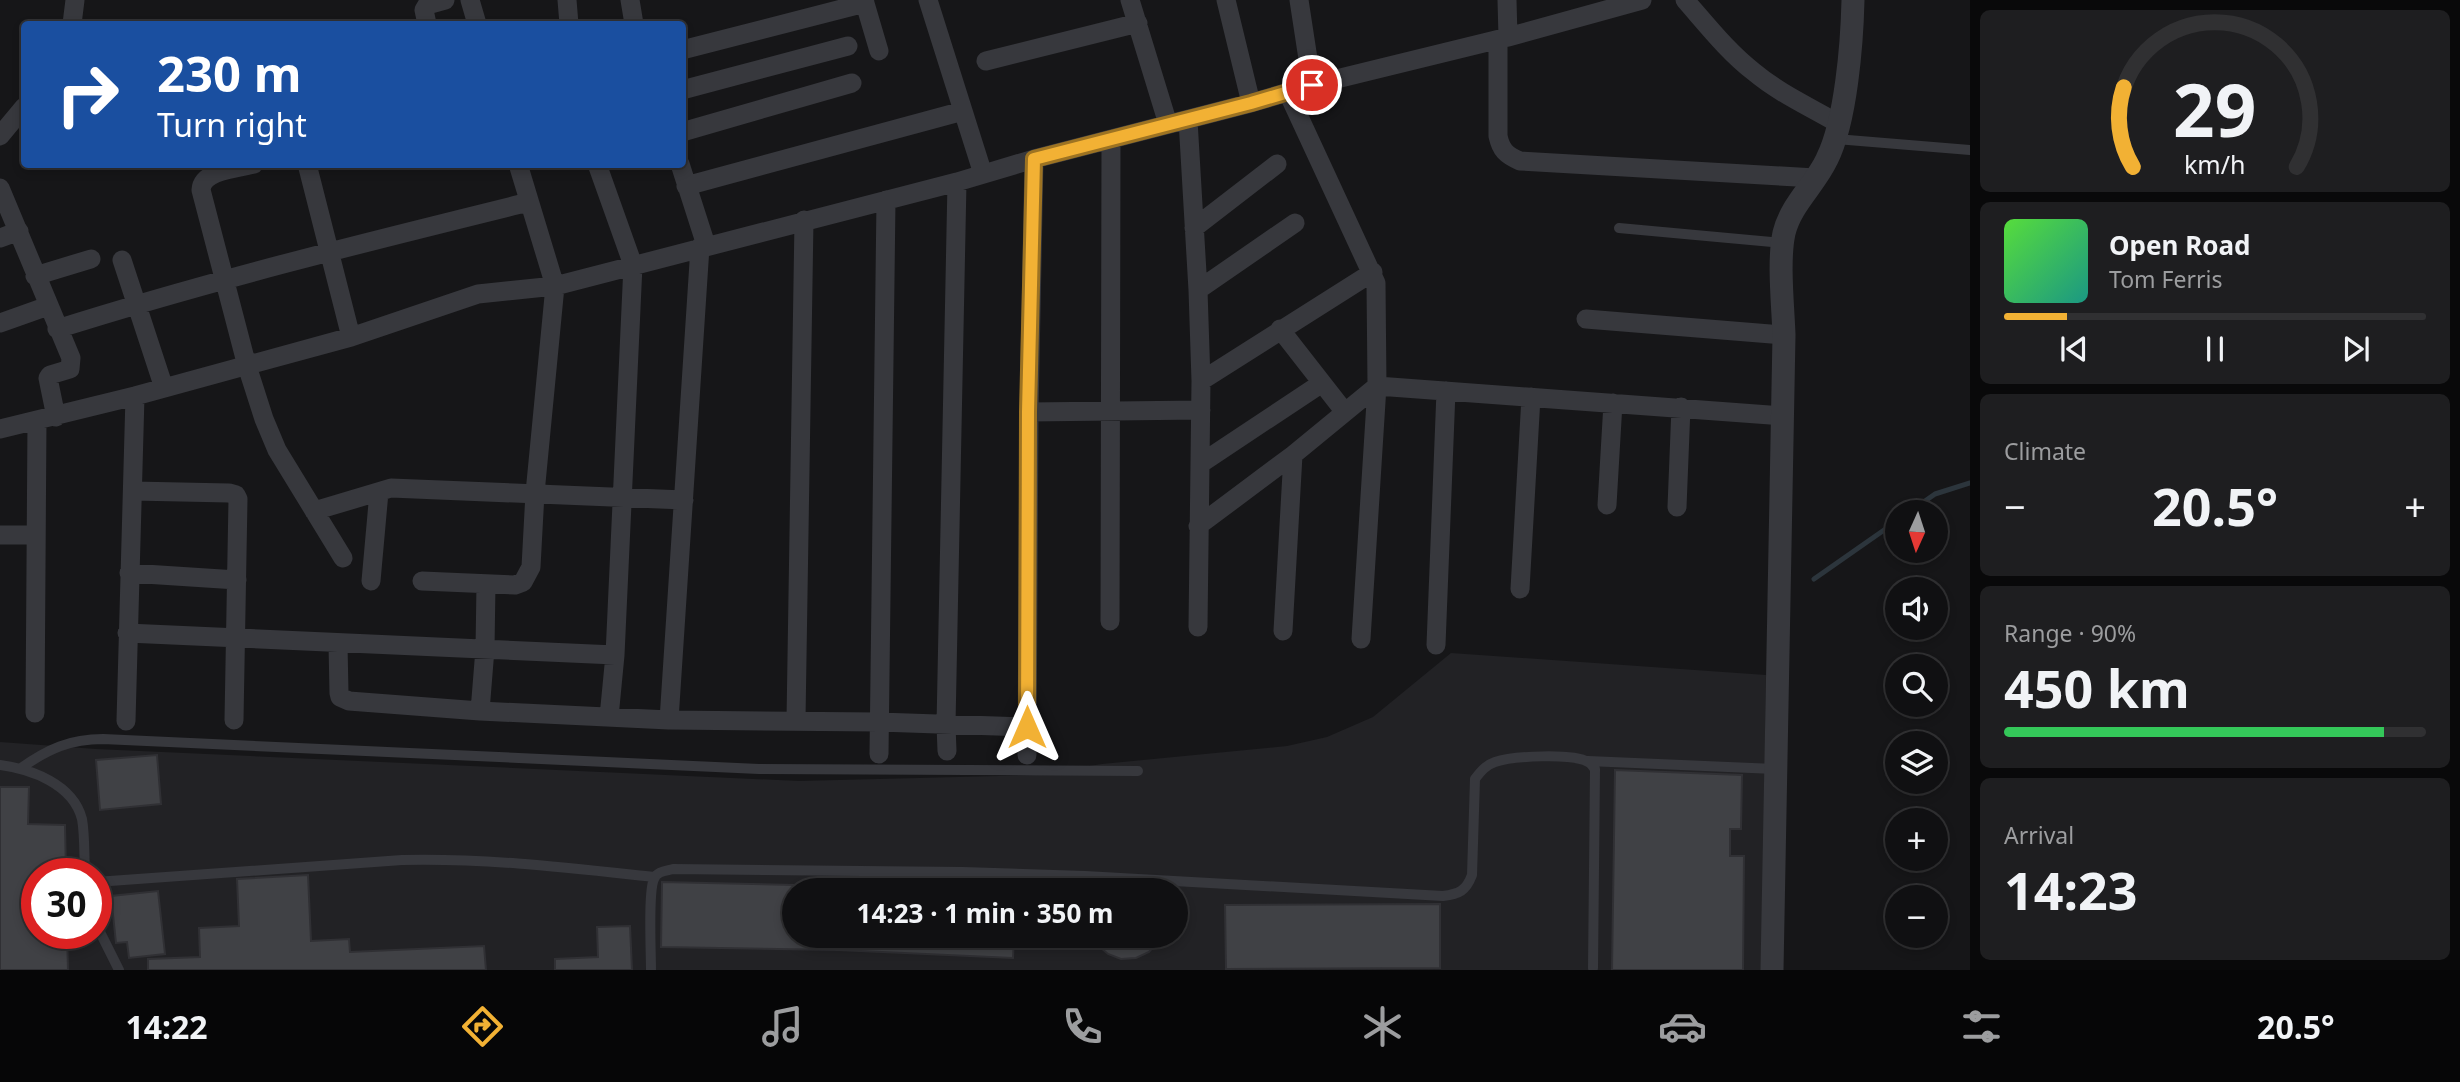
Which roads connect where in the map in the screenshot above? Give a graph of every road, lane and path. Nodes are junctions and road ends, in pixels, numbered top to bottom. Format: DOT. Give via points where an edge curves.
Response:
graph roads {
  1 [pos="75,0"];
  2 [pos="444,0"];
  3 [pos="470,0"];
  4 [pos="567,0"];
  5 [pos="630,0"];
  6 [pos="928,0"];
  7 [pos="1130,0"];
  8 [pos="1226,0"];
  9 [pos="1299,0"];
  10 [pos="1507,0"];
  11 [pos="1642,0"];
  12 [pos="1685,0"];
  13 [pos="1853,0"];
  14 [pos="864,2"];
  15 [pos="72,21"];
  16 [pos="426,21"];
  17 [pos="476,21"];
  18 [pos="569,21"];
  19 [pos="634,21"];
  20 [pos="1138,23"];
  21 [pos="1503,38"];
  22 [pos="848,46"];
  23 [pos="686,49"];
  24 [pos="879,51"];
  25 [pos="986,61"];
  26 [pos="852,83"];
  27 [pos="1312,85"];
  28 [pos="686,89"];
  29 [pos="1288,93"];
  30 [pos="1251,103"];
  31 [pos="21,111"];
  32 [pos="963,111"];
  33 [pos="1188,120"];
  34 [pos="1168,124"];
  35 [pos="686,131"];
  36 [pos="1837,131"];
  37 [pos="0,136"];
  38 [pos="1111,139"];
  39 [pos="1970,150"];
  40 [pos="1034,159"];
  41 [pos="1277,164"];
  42 [pos="239,168"];
  43 [pos="308,168"];
  44 [pos="519,168"];
  45 [pos="598,168"];
  46 [pos="681,168"];
  47 [pos="983,174"];
  48 [pos="1815,178"];
  49 [pos="957,182"];
  50 [pos="686,186"];
  51 [pos="0,188"];
  52 [pos="886,200"];
  53 [pos="529,202"];
  54 [pos="804,220"];
  55 [pos="1295,223"];
  56 [pos="1194,228"];
  57 [pos="1619,228"];
  58 [pos="19,231"];
  59 [pos="0,238"];
  60 [pos="1782,243"];
  61 [pos="703,246"];
  62 [pos="329,252"];
  63 [pos="91,259"];
  64 [pos="122,260"];
  65 [pos="633,265"];
  66 [pos="1373,271"];
  67 [pos="35,275"];
  68 [pos="225,280"];
  69 [pos="555,286"];
  70 [pos="1198,290"];
  71 [pos="138,304"];
  72 [pos="48,306"];
  73 [pos="1587,319"];
  74 [pos="0,323"];
  75 [pos="57,329"];
  76 [pos="1280,329"];
  77 [pos="1784,335"];
  78 [pos="351,337"];
  79 [pos="247,366"];
  80 [pos="1201,382"];
  81 [pos="1322,383"];
  82 [pos="1377,386"];
  83 [pos="164,388"];
  84 [pos="1446,391"];
  85 [pos="135,396"];
  86 [pos="1531,397"];
  87 [pos="1613,402"];
  88 [pos="1681,407"];
  89 [pos="1110,411"];
  90 [pos="1201,411"];
  91 [pos="1344,411"];
  92 [pos="1028,412"];
  93 [pos="1783,416"];
  94 [pos="47,419"];
  95 [pos="0,429"];
  96 [pos="1293,455"];
  97 [pos="1200,464"];
  98 [pos="133,491"];
  99 [pos="379,492"];
  100 [pos="535,493"];
  101 [pos="623,497"];
  102 [pos="684,500"];
  103 [pos="1607,505"];
  104 [pos="1676,506"];
  105 [pos="314,511"];
  106 [pos="1198,526"];
  107 [pos="0,535"];
  108 [pos="36,536"];
  109 [pos="343,558"];
  110 [pos="129,573"];
  111 [pos="237,580"];
  112 [pos="371,581"];
  113 [pos="422,581"];
  114 [pos="486,584"];
  115 [pos="1520,589"];
  116 [pos="1110,621"];
  117 [pos="1198,627"];
  118 [pos="1283,631"];
  119 [pos="127,634"];
  120 [pos="236,639"];
  121 [pos="1361,639"];
  122 [pos="338,644"];
  123 [pos="1436,645"];
  124 [pos="485,649"];
  125 [pos="615,655"];
  126 [pos="480,711"];
  127 [pos="35,713"];
  128 [pos="609,717"];
  129 [pos="234,720"];
  130 [pos="669,720"];
  131 [pos="796,720"];
  132 [pos="126,721"];
  133 [pos="879,722"];
  134 [pos="946,725"];
  135 [pos="1027,727"];
  136 [pos="947,751"];
  137 [pos="879,754"];
  138 [pos="1027,755"];
  139 [pos="1588,761"];
  140 [pos="0,765"];
  141 [pos="21,768"];
  142 [pos="1776,769"];
  143 [pos="1138,771"];
  144 [pos="85,858"];
  145 [pos="654,877"];
  146 [pos="112,881"];
  147 [pos="108,949"];
  148 [pos="1593,968"];
  149 [pos="119,970"];
  150 [pos="651,970"];
  151 [pos="1772,970"];
  1 -- 15 [label="street"];
  2 -- 16 [label="street" via="427,5"];
  3 -- 17 [label="street"];
  4 -- 18 [label="street"];
  5 -- 19 [label="street"];
  6 -- 32 [label="street"];
  7 -- 20 [label="street"];
  8 -- 30 [label="street"];
  9 -- 27 [label="street"];
  10 -- 21 [label="street"];
  11 -- 21 [label="street"];
  12 -- 36 [label="street" via="1753,72"];
  13 -- 36 [label="street"];
  14 -- 23 [label="street"];
  14 -- 24 [label="street"];
  20 -- 25 [label="street"];
  20 -- 34 [label="street"];
  21 -- 27 [label="street"];
  21 -- 48 [label="street" via="1498,136 1509,156"];
  22 -- 28 [label="street"];
  26 -- 35 [label="street"];
  27 -- 29 [label="street"];
  29 -- 30 [label="street"];
  29 -- 66 [label="street"];
  30 -- 33 [label="street"];
  31 -- 37 [label="street"];
  32 -- 47 [label="street"];
  32 -- 50 [label="street"];
  33 -- 34 [label="street"];
  33 -- 56 [label="street"];
  34 -- 38 [label="street"];
  36 -- 39 [label="lane"];
  36 -- 48 [label="street" via="1826,163"];
  38 -- 40 [label="street"];
  38 -- 89 [label="street"];
  40 -- 47 [label="street"];
  40 -- 92 [label="street"];
  41 -- 56 [label="street"];
  42 -- 68 [label="street" via="213,175 201,185"];
  43 -- 62 [label="street"];
  44 -- 53 [label="street"];
  45 -- 65 [label="street"];
  46 -- 50 [label="street"];
  47 -- 49 [label="street"];
  48 -- 60 [label="street" via="1790,216"];
  49 -- 52 [label="street"];
  49 -- 134 [label="street"];
  50 -- 61 [label="street"];
  51 -- 58 [label="street"];
  52 -- 54 [label="street"];
  52 -- 133 [label="street"];
  53 -- 62 [label="street"];
  53 -- 69 [label="street"];
  54 -- 61 [label="street"];
  54 -- 131 [label="street"];
  55 -- 70 [label="street"];
  56 -- 70 [label="street"];
  57 -- 60 [label="lane"];
  58 -- 59 [label="street"];
  58 -- 67 [label="street"];
  60 -- 77 [label="street"];
  61 -- 65 [label="street"];
  61 -- 102 [label="street"];
  62 -- 68 [label="street"];
  62 -- 78 [label="street"];
  63 -- 67 [label="street"];
  64 -- 71 [label="street"];
  65 -- 69 [label="street"];
  65 -- 101 [label="street"];
  66 -- 76 [label="street"];
  66 -- 82 [label="street" via="1378,295"];
  67 -- 72 [label="street"];
  68 -- 71 [label="street"];
  68 -- 79 [label="street"];
  69 -- 78 [label="street" via="478,294"];
  69 -- 100 [label="street"];
  70 -- 80 [label="street"];
  71 -- 75 [label="street"];
  71 -- 83 [label="street"];
  72 -- 74 [label="street"];
  72 -- 75 [label="street"];
  73 -- 77 [label="street"];
  75 -- 94 [label="street" via="71,365 48,379"];
  76 -- 80 [label="street"];
  76 -- 81 [label="street"];
  77 -- 93 [label="street"];
  78 -- 79 [label="street"];
  79 -- 83 [label="street"];
  79 -- 105 [label="street" via="270,435"];
  80 -- 90 [label="street"];
  81 -- 91 [label="street"];
  81 -- 97 [label="street"];
  82 -- 84 [label="street"];
  82 -- 91 [label="street"];
  82 -- 121 [label="street"];
  83 -- 85 [label="street"];
  84 -- 86 [label="street"];
  84 -- 123 [label="street"];
  85 -- 94 [label="street"];
  85 -- 98 [label="street"];
  86 -- 87 [label="street"];
  86 -- 115 [label="street"];
  87 -- 88 [label="street"];
  87 -- 103 [label="street"];
  88 -- 93 [label="street"];
  88 -- 104 [label="street"];
  89 -- 90 [label="street"];
  89 -- 92 [label="street"];
  89 -- 116 [label="street"];
  90 -- 97 [label="street"];
  91 -- 96 [label="street"];
  92 -- 135 [label="street"];
  93 -- 142 [label="street"];
  94 -- 95 [label="street"];
  94 -- 108 [label="street"];
  96 -- 106 [label="street"];
  96 -- 118 [label="street"];
  97 -- 106 [label="street"];
  98 -- 110 [label="street"];
  98 -- 111 [label="street" via="236,495"];
  99 -- 100 [label="street" via="391,488"];
  99 -- 105 [label="street"];
  99 -- 112 [label="street"];
  100 -- 101 [label="street"];
  100 -- 114 [label="street" via="528,576 515,585"];
  101 -- 102 [label="street"];
  101 -- 125 [label="street"];
  102 -- 130 [label="street"];
  105 -- 109 [label="street"];
  106 -- 117 [label="street"];
  107 -- 108 [label="street"];
  108 -- 127 [label="street"];
  110 -- 111 [label="street"];
  110 -- 119 [label="street"];
  111 -- 120 [label="street"];
  113 -- 114 [label="street"];
  114 -- 124 [label="street"];
  119 -- 120 [label="street"];
  119 -- 132 [label="street"];
  120 -- 122 [label="street"];
  120 -- 129 [label="street"];
  122 -- 124 [label="street"];
  122 -- 126 [label="street" via="339,693 344,700"];
  124 -- 125 [label="street"];
  124 -- 126 [label="street"];
  125 -- 128 [label="street"];
  126 -- 128 [label="street"];
  128 -- 130 [label="street"];
  130 -- 131 [label="street"];
  131 -- 133 [label="street"];
  133 -- 134 [label="street"];
  133 -- 137 [label="street"];
  134 -- 135 [label="street"];
  134 -- 136 [label="street"];
  135 -- 138 [label="street"];
  139 -- 142 [label="lane"];
  139 -- 145 [label="lane" via="1509,758 1483,768 1475,779 1472,875 1467,888 1450,895 962,872 673,869"];
  139 -- 148 [label="lane" via="1595,769 1596,782"];
  140 -- 141 [label="lane"];
  141 -- 143 [label="lane" via="62,744 95,738 759,769"];
  141 -- 144 [label="lane" via="42,776 74,802 82,818"];
  142 -- 151 [label="street"];
  145 -- 146 [label="lane" via="450,859"];
  145 -- 150 [label="lane"];
  147 -- 149 [label="lane"];
}
